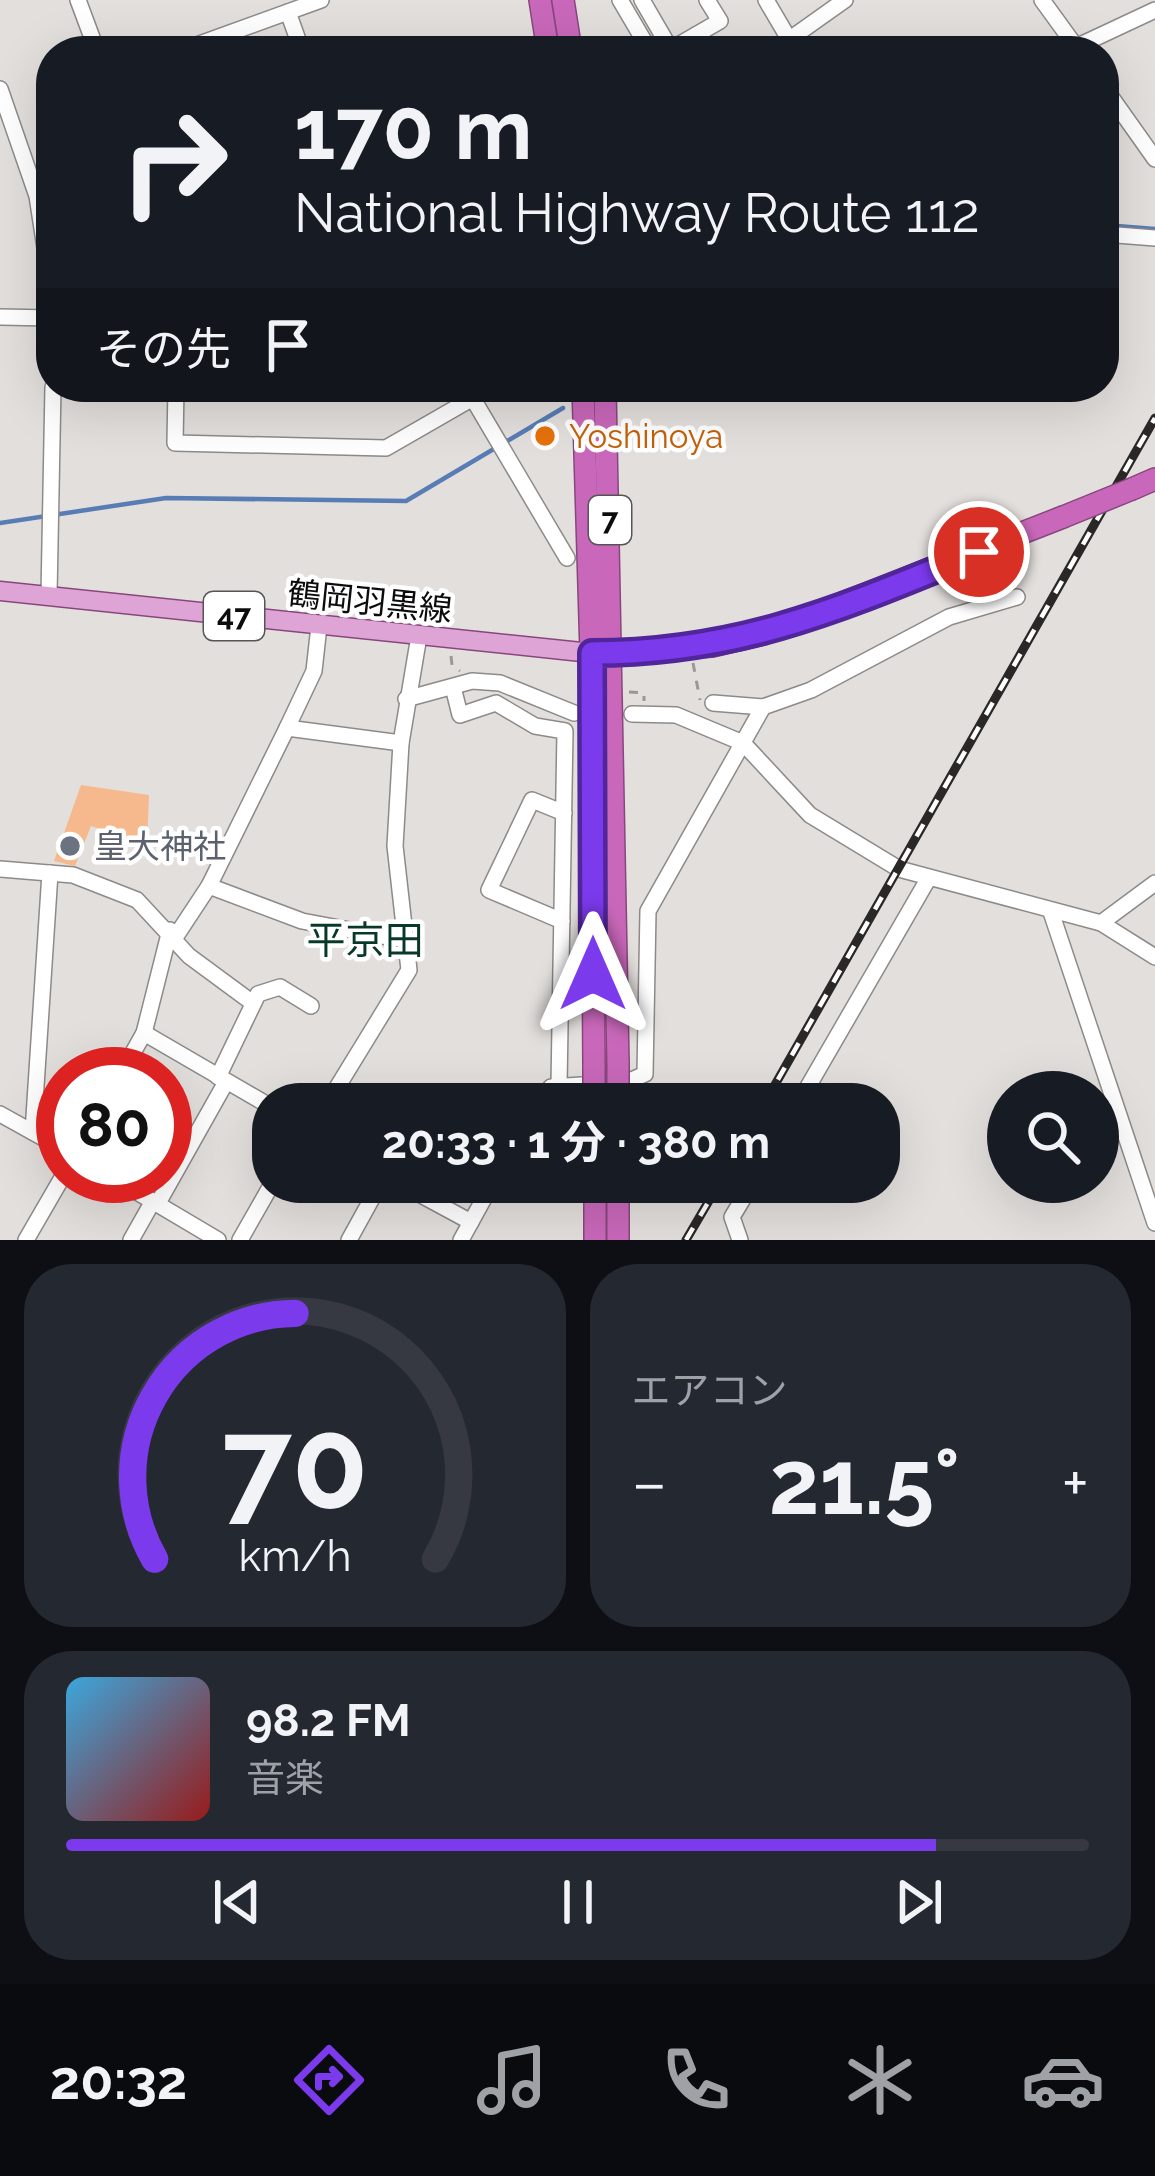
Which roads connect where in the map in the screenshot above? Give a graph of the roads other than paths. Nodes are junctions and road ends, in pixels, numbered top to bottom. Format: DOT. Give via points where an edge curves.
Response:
graph roads {
  1 [pos="78,0"];
  2 [pos="321,0"];
  3 [pos="540,0"];
  4 [pos="563,0"];
  5 [pos="620,0"];
  6 [pos="642,0"];
  7 [pos="707,0"];
  8 [pos="766,0"];
  9 [pos="845,0"];
  10 [pos="1042,0"];
  11 [pos="1155,10"];
  12 [pos="288,12"];
  13 [pos="696,35"];
  14 [pos="91,36"];
  15 [pos="222,36"];
  16 [pos="297,36"];
  17 [pos="546,36"];
  18 [pos="569,36"];
  19 [pos="641,36"];
  20 [pos="662,36"];
  21 [pos="787,36"];
  22 [pos="804,36"];
  23 [pos="1068,36"];
  24 [pos="1104,36"];
  25 [pos="0,88"];
  26 [pos="1119,108"];
  27 [pos="1155,159"];
  28 [pos="36,193"];
  29 [pos="1119,235"];
  30 [pos="1155,238"];
  31 [pos="0,317"];
  32 [pos="36,318"];
  33 [pos="52,402"];
  34 [pos="176,402"];
  35 [pos="456,402"];
  36 [pos="475,402"];
  37 [pos="584,402"];
  38 [pos="605,402"];
  39 [pos="1155,479"];
  40 [pos="567,557"];
  41 [pos="0,591"];
  42 [pos="49,596"];
  43 [pos="1017,597"];
  44 [pos="319,626"];
  45 [pos="419,636"];
  46 [pos="603,653"];
  47 [pos="453,687"];
  48 [pos="406,699"];
  49 [pos="707,703"];
  50 [pos="763,707"];
  51 [pos="638,708"];
  52 [pos="574,712"];
  53 [pos="286,728"];
  54 [pos="400,743"];
  55 [pos="742,743"];
  56 [pos="564,813"];
  57 [pos="0,869"];
  58 [pos="50,873"];
  59 [pos="927,880"];
  60 [pos="1155,883"];
  61 [pos="209,886"];
  62 [pos="1051,912"];
  63 [pos="562,922"];
  64 [pos="1101,923"];
  65 [pos="173,933"];
  66 [pos="403,940"];
  67 [pos="1155,957"];
  68 [pos="250,1001"];
  69 [pos="310,1006"];
  70 [pos="144,1033"];
  71 [pos="136,1047"];
  72 [pos="222,1079"];
  73 [pos="340,1083"];
  74 [pos="559,1083"];
  75 [pos="594,1083"];
  76 [pos="604,1083"];
  77 [pos="617,1083"];
  78 [pos="810,1083"];
  79 [pos="252,1096"];
  80 [pos="0,1114"];
  81 [pos="32,1132"];
  82 [pos="36,1134"];
  83 [pos="192,1134"];
  84 [pos="1149,1182"];
  85 [pos="47,1203"];
  86 [pos="154,1203"];
  87 [pos="157,1203"];
  88 [pos="261,1203"];
  89 [pos="369,1203"];
  90 [pos="436,1203"];
  91 [pos="481,1203"];
  92 [pos="595,1203"];
  93 [pos="618,1203"];
  94 [pos="740,1203"];
  95 [pos="471,1222"];
  96 [pos="1155,1223"];
  97 [pos="26,1240"];
  98 [pos="131,1240"];
  99 [pos="218,1240"];
  100 [pos="241,1240"];
  101 [pos="349,1240"];
  102 [pos="460,1240"];
  103 [pos="595,1240"];
  104 [pos="618,1240"];
  105 [pos="740,1240"];
  1 -- 14 [label="street"];
  2 -- 12 [label="street"];
  3 -- 17 [label="highway"];
  4 -- 18 [label="highway"];
  5 -- 19 [label="street"];
  6 -- 20 [label="street"];
  7 -- 13 [label="street" via="720,21"];
  8 -- 21 [label="street"];
  9 -- 22 [label="street"];
  10 -- 23 [label="street"];
  11 -- 24 [label="street"];
  12 -- 15 [label="street"];
  12 -- 16 [label="street"];
  25 -- 28 [label="street"];
  26 -- 27 [label="street"];
  29 -- 30 [label="street"];
  31 -- 32 [label="street"];
  33 -- 42 [label="street"];
  34 -- 35 [label="street" via="175,443 386,448"];
  36 -- 40 [label="street"];
  37 -- 46 [label="highway, 7"];
  38 -- 46 [label="highway, 7"];
  39 -- 46 [label="highway, bridge" via="763,634"];
  41 -- 42 [label="main road, 鶴岡羽黒線 / 47"];
  42 -- 44 [label="main road, 鶴岡羽黒線 / 47"];
  43 -- 50 [label="street" via="949,617 812,690"];
  44 -- 45 [label="main road, 鶴岡羽黒線 / 47"];
  44 -- 53 [label="street" via="314,671"];
  45 -- 46 [label="main road, 鶴岡羽黒線 / 47"];
  45 -- 48 [label="street"];
  46 -- 75 [label="highway, 7, bridge"];
  46 -- 77 [label="highway, 7, bridge"];
  47 -- 48 [label="street"];
  47 -- 52 [label="street" via="500,683"];
  47 -- 56 [label="street" via="460,715 496,703 535,726 565,731"];
  48 -- 54 [label="street"];
  49 -- 50 [label="street"];
  50 -- 55 [label="street"];
  51 -- 55 [label="street"];
  53 -- 54 [label="street"];
  53 -- 61 [label="street"];
  54 -- 66 [label="street" via="395,846"];
  55 -- 59 [label="street" via="810,815"];
  55 -- 76 [label="street" via="648,911 645,1074"];
  56 -- 63 [label="street"];
  56 -- 63 [label="street" via="532,800 489,890"];
  57 -- 58 [label="street"];
  58 -- 65 [label="street" via="137,900"];
  58 -- 81 [label="street"];
  59 -- 62 [label="street"];
  59 -- 78 [label="street"];
  60 -- 64 [label="street"];
  61 -- 65 [label="street"];
  61 -- 66 [label="street" via="302,921"];
  62 -- 64 [label="street"];
  62 -- 84 [label="street"];
  63 -- 74 [label="street"];
  64 -- 67 [label="street"];
  65 -- 68 [label="street" via="189,956"];
  65 -- 70 [label="street"];
  66 -- 73 [label="street" via="406,978"];
  68 -- 69 [label="street" via="274,986"];
  68 -- 72 [label="street"];
  70 -- 71 [label="street"];
  70 -- 72 [label="street"];
  72 -- 79 [label="street"];
  72 -- 83 [label="street"];
  80 -- 81 [label="street"];
  81 -- 82 [label="street"];
  84 -- 96 [label="street"];
  85 -- 97 [label="street"];
  86 -- 98 [label="street"];
  87 -- 99 [label="street"];
  88 -- 100 [label="street"];
  89 -- 101 [label="street"];
  90 -- 95 [label="street"];
  91 -- 95 [label="street"];
  92 -- 103 [label="highway"];
  93 -- 104 [label="highway"];
  94 -- 105 [label="street" via="732,1217"];
  95 -- 102 [label="street"];
}
